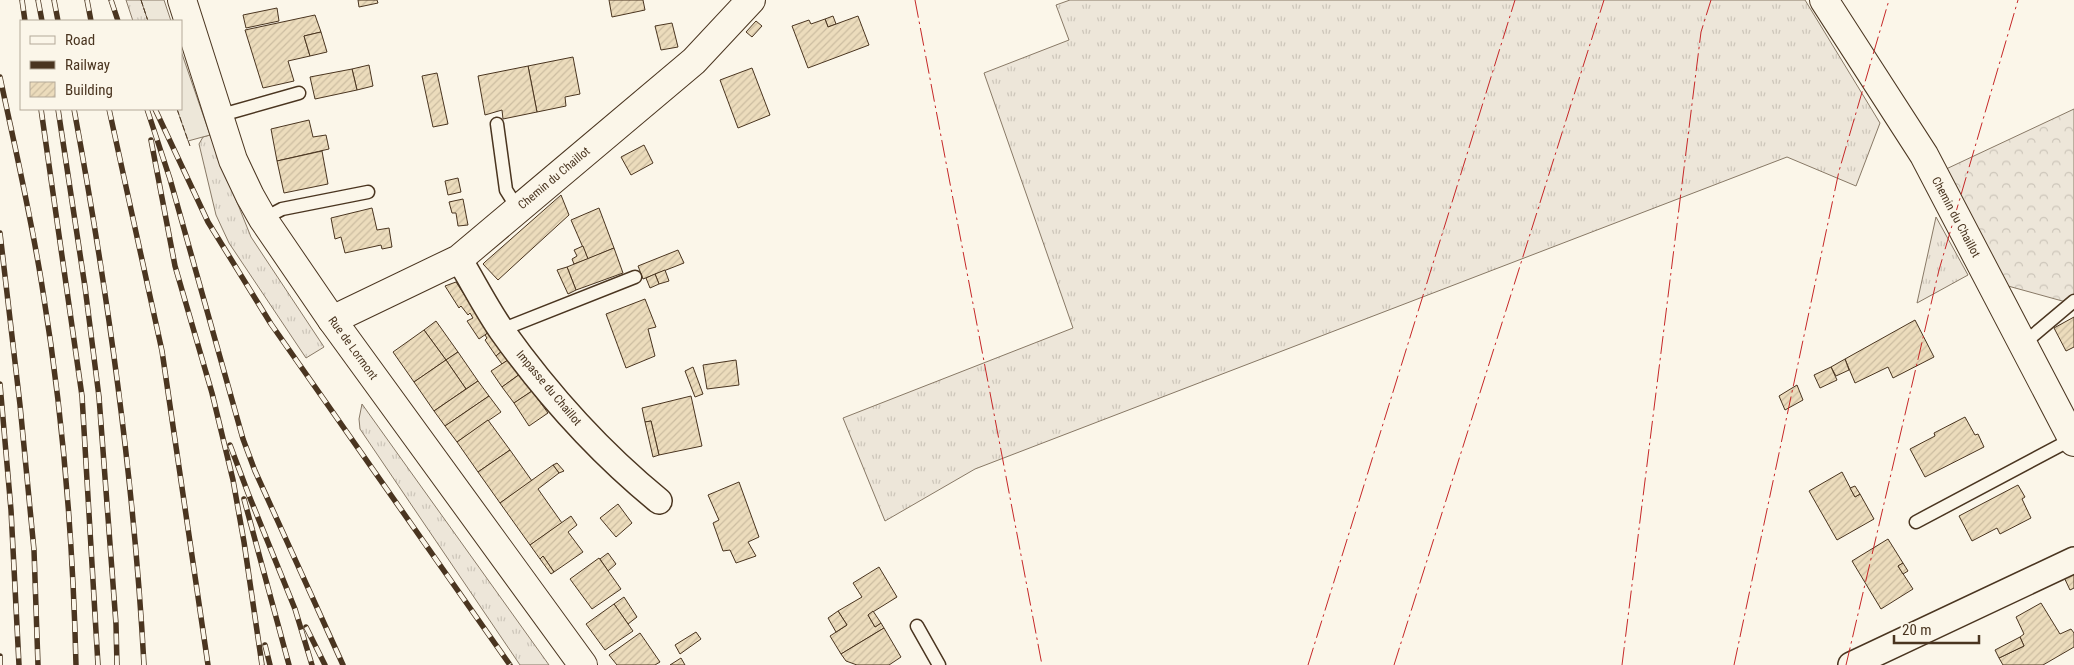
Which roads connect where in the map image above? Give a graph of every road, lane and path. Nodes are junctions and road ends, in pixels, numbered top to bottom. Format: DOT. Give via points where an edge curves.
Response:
graph roads {
  1 [pos="182,0"];
  2 [pos="751,0"];
  3 [pos="1824,0"];
  4 [pos="299,92"];
  5 [pos="218,116"];
  6 [pos="496,124"];
  7 [pos="368,192"];
  8 [pos="518,209"];
  9 [pos="263,219"];
  10 [pos="459,259"];
  11 [pos="635,277"];
  12 [pos="2074,301"];
  13 [pos="332,320"];
  14 [pos="502,330"];
  15 [pos="2023,344"];
  16 [pos="2073,440"];
  17 [pos="659,501"];
  18 [pos="1916,522"];
  19 [pos="2074,560"];
  20 [pos="917,626"];
  21 [pos="583,665"];
  22 [pos="939,665"];
  23 [pos="1852,665"];
  1 -- 5 [label="street, Rue de Lormont"];
  2 -- 8 [label="street, Chemin du Chaillot" via="694,61"];
  3 -- 15 [label="street, Chemin du Chaillot" via="1924,155"];
  4 -- 5 [label="lane"];
  5 -- 9 [label="street, Rue de Lormont" via="233,160"];
  6 -- 8 [label="lane" via="506,190"];
  7 -- 9 [label="lane" via="282,209"];
  8 -- 10 [label="street, Chemin du Chaillot"];
  9 -- 13 [label="street, Rue de Lormont"];
  10 -- 13 [label="street, Chemin du Chaillot"];
  10 -- 14 [label="street, Impasse du Chaillot"];
  11 -- 14 [label="lane"];
  12 -- 15 [label="lane"];
  13 -- 21 [label="street, Rue de Lormont"];
  14 -- 17 [label="street, Impasse du Chaillot" via="562,407 622,471"];
  15 -- 16 [label="street, Chemin du Chaillot"];
  16 -- 18 [label="lane"];
  19 -- 23 [label="street"];
  20 -- 22 [label="lane"];
}
